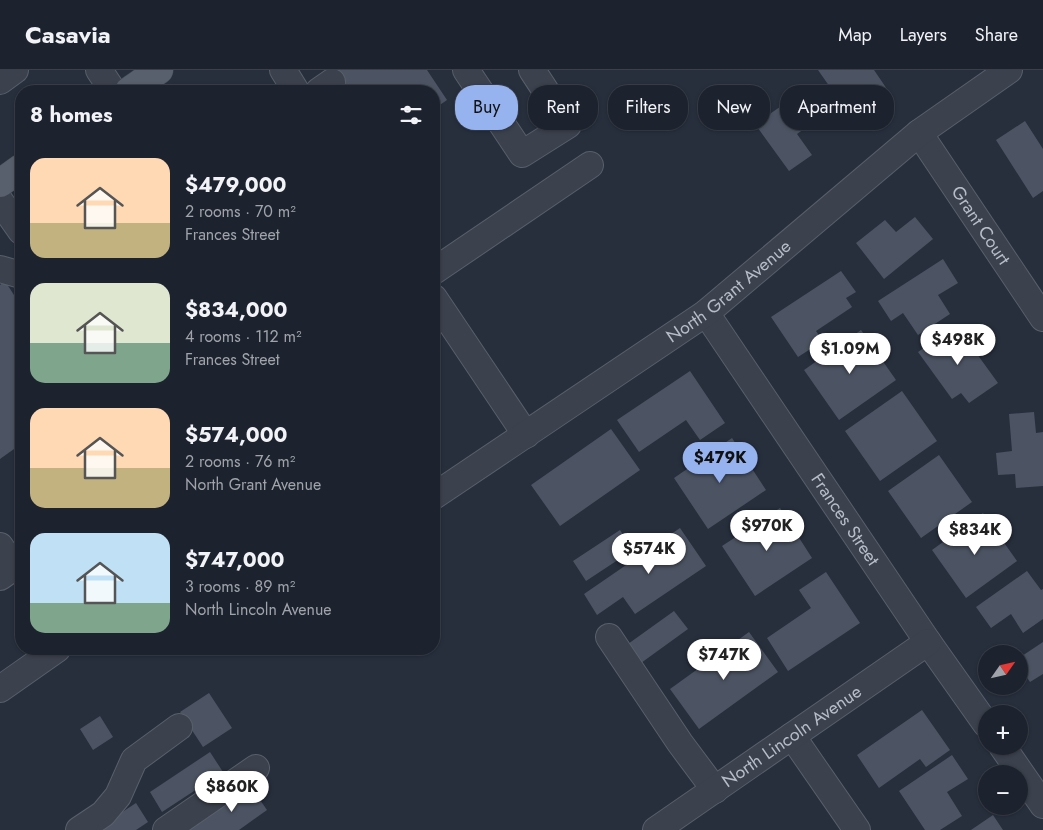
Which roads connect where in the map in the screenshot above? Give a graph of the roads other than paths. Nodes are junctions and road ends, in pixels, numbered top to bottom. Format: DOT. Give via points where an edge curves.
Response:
graph roads {
  1 [pos="15,70"];
  2 [pos="98,70"];
  3 [pos="159,70"];
  4 [pos="283,70"];
  5 [pos="466,70"];
  6 [pos="532,70"];
  7 [pos="1009,70"];
  8 [pos="0,81"];
  9 [pos="109,85"];
  10 [pos="137,85"];
  11 [pos="292,85"];
  12 [pos="919,133"];
  13 [pos="590,165"];
  14 [pos="15,172"];
  15 [pos="0,183"];
  16 [pos="0,201"];
  17 [pos="15,222"];
  18 [pos="440,267"];
  19 [pos="0,269"];
  20 [pos="15,273"];
  21 [pos="440,307"];
  22 [pos="706,313"];
  23 [pos="1043,318"];
  24 [pos="526,435"];
  25 [pos="440,492"];
  26 [pos="608,637"];
  27 [pos="928,642"];
  28 [pos="48,655"];
  29 [pos="0,689"];
  30 [pos="978,713"];
  31 [pos="179,727"];
  32 [pos="792,736"];
  33 [pos="1008,755"];
  34 [pos="256,768"];
  35 [pos="714,790"];
  36 [pos="1043,805"];
  37 [pos="79,830"];
  38 [pos="166,830"];
  39 [pos="656,830"];
  40 [pos="857,830"];
  1 -- 8 [label="street"];
  2 -- 9 [label="street"];
  3 -- 10 [label="main road"];
  4 -- 11 [label="street"];
  5 -- 6 [label="street" via="522,154 568,125"];
  7 -- 12 [label="street, North Grant Avenue"];
  12 -- 22 [label="street, North Grant Avenue"];
  12 -- 23 [label="street, Grant Court"];
  13 -- 18 [label="street"];
  14 -- 15 [label="main road"];
  16 -- 17 [label="street"];
  19 -- 20 [label="street"];
  21 -- 24 [label="street"];
  22 -- 24 [label="street, North Grant Avenue"];
  22 -- 27 [label="street, Frances Street"];
  24 -- 25 [label="street, North Grant Avenue"];
  26 -- 35 [label="street"];
  27 -- 30 [label="street, Frances Street"];
  27 -- 32 [label="street, North Lincoln Avenue"];
  28 -- 29 [label="street"];
  31 -- 37 [label="street" via="134,760 118,796 103,814"];
  32 -- 35 [label="street, North Lincoln Avenue"];
  32 -- 40 [label="street"];
  33 -- 36 [label="street"];
  34 -- 38 [label="street"];
  35 -- 39 [label="street, North Lincoln Avenue"];
}
